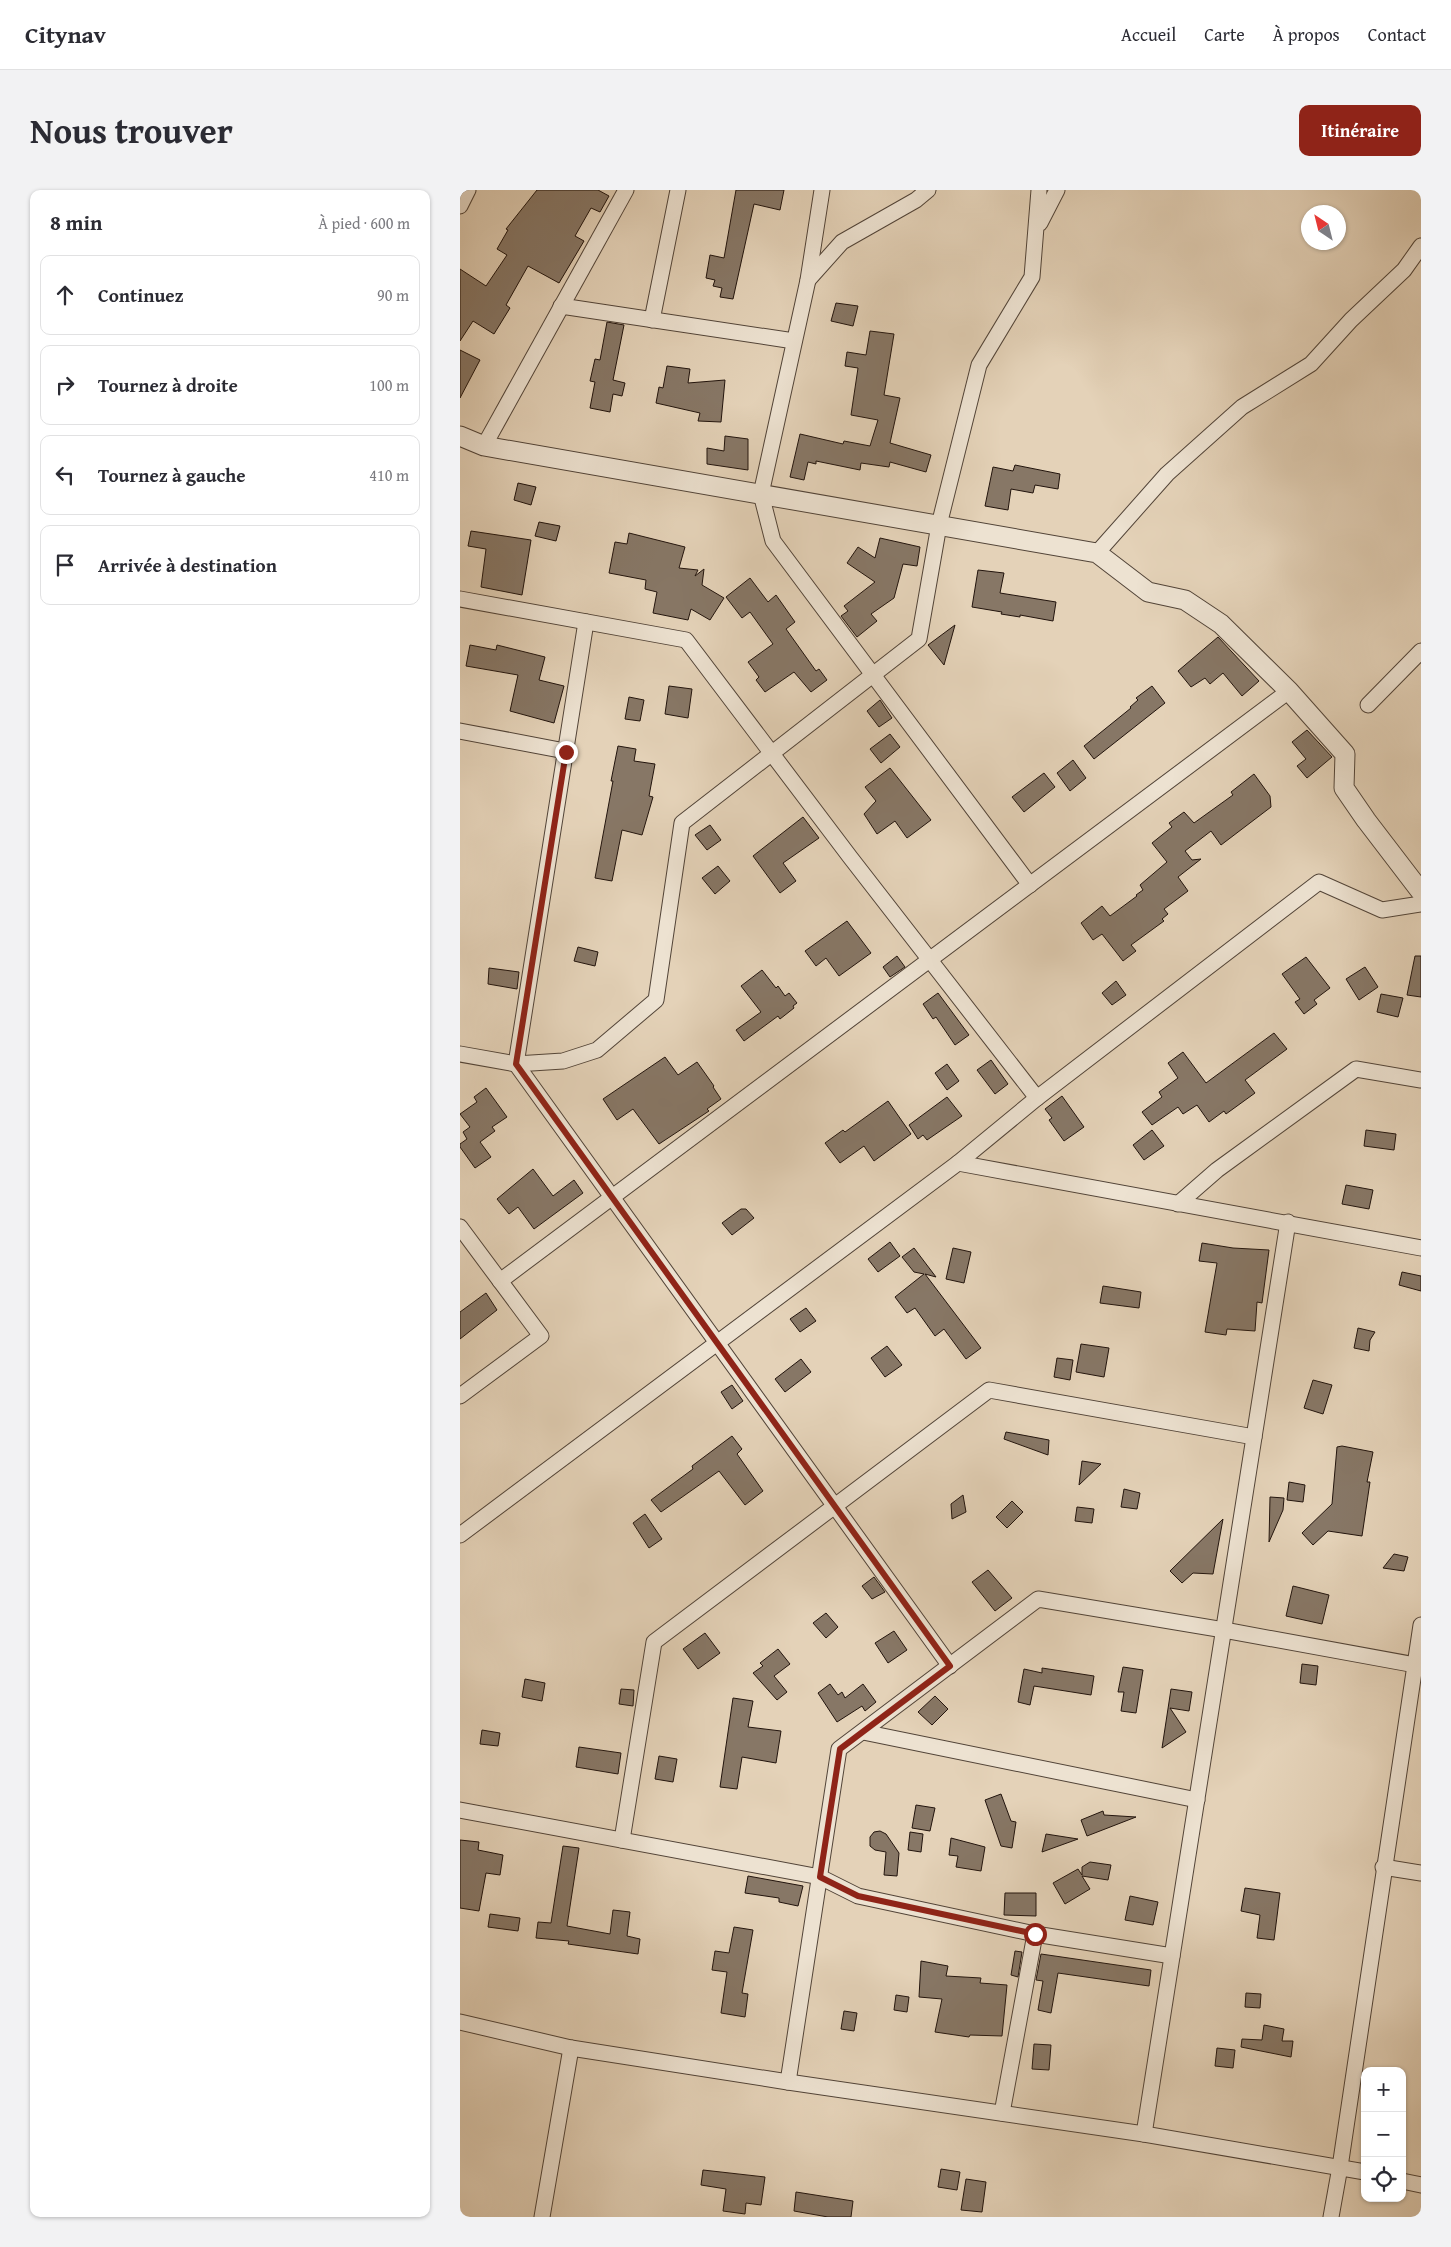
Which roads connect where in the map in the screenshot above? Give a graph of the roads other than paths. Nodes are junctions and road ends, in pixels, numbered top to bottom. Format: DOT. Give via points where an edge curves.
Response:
graph roads {
  1 [pos="468,190"];
  2 [pos="626,190"];
  3 [pos="678,190"];
  4 [pos="822,190"];
  5 [pos="928,190"];
  6 [pos="1040,190"];
  7 [pos="1056,190"];
  8 [pos="460,206"];
  9 [pos="1036,231"];
  10 [pos="1421,246"];
  11 [pos="808,280"];
  12 [pos="561,306"];
  13 [pos="652,320"];
  14 [pos="794,341"];
  15 [pos="460,436"];
  16 [pos="484,446"];
  17 [pos="761,494"];
  18 [pos="939,525"];
  19 [pos="1097,553"];
  20 [pos="460,599"];
  21 [pos="586,622"];
  22 [pos="1421,651"];
  23 [pos="874,675"];
  24 [pos="1289,691"];
  25 [pos="1368,705"];
  26 [pos="460,731"];
  27 [pos="566,752"];
  28 [pos="772,753"];
  29 [pos="1030,885"];
  30 [pos="1421,892"];
  31 [pos="1421,904"];
  32 [pos="930,961"];
  33 [pos="460,1054"];
  34 [pos="516,1064"];
  35 [pos="1421,1080"];
  36 [pos="1037,1098"];
  37 [pos="958,1163"];
  38 [pos="612,1198"];
  39 [pos="1178,1204"];
  40 [pos="1288,1222"];
  41 [pos="460,1227"];
  42 [pos="1421,1248"];
  43 [pos="500,1281"];
  44 [pos="717,1343"];
  45 [pos="460,1396"];
  46 [pos="1254,1437"];
  47 [pos="835,1506"];
  48 [pos="460,1535"];
  49 [pos="1421,1625"];
  50 [pos="1224,1630"];
  51 [pos="1418,1665"];
  52 [pos="950,1666"];
  53 [pos="863,1732"];
  54 [pos="1197,1800"];
  55 [pos="460,1810"];
  56 [pos="622,1840"];
  57 [pos="1383,1867"];
  58 [pos="1421,1873"];
  59 [pos="820,1877"];
  60 [pos="1035,1934"];
  61 [pos="1172,1956"];
  62 [pos="460,2022"];
  63 [pos="571,2048"];
  64 [pos="788,2082"];
  65 [pos="1002,2114"];
  66 [pos="1144,2134"];
  67 [pos="1340,2167"];
  68 [pos="1361,2171"];
  69 [pos="1406,2182"];
  70 [pos="1421,2185"];
  71 [pos="542,2217"];
  72 [pos="1331,2217"];
  1 -- 8 [label="street"];
  2 -- 12 [label="street"];
  3 -- 13 [label="street"];
  4 -- 11 [label="street"];
  5 -- 11 [label="street" via="842,242"];
  6 -- 9 [label="street"];
  7 -- 9 [label="street"];
  9 -- 18 [label="street" via="1032,277 979,365"];
  10 -- 19 [label="street" via="1404,270 1350,320 1311,364 1242,407 1167,474"];
  11 -- 14 [label="street"];
  12 -- 13 [label="street"];
  12 -- 16 [label="street"];
  13 -- 14 [label="street"];
  14 -- 17 [label="street"];
  15 -- 16 [label="street"];
  16 -- 17 [label="street"];
  17 -- 18 [label="street"];
  17 -- 23 [label="street" via="773,540"];
  18 -- 19 [label="street"];
  18 -- 23 [label="street" via="918,639"];
  19 -- 24 [label="street" via="1148,592 1185,600 1221,624"];
  20 -- 21 [label="street"];
  21 -- 27 [label="street"];
  21 -- 28 [label="street" via="686,640"];
  22 -- 25 [label="street"];
  23 -- 28 [label="street"];
  23 -- 29 [label="street"];
  24 -- 29 [label="street"];
  24 -- 30 [label="street" via="1345,754 1344,788"];
  26 -- 27 [label="street"];
  27 -- 34 [label="street"];
  28 -- 32 [label="street"];
  28 -- 34 [label="street" via="682,823 656,1000 597,1050 563,1062"];
  29 -- 32 [label="street"];
  31 -- 36 [label="street" via="1382,910 1319,882"];
  32 -- 36 [label="street"];
  32 -- 38 [label="street"];
  33 -- 34 [label="street"];
  34 -- 38 [label="street"];
  35 -- 39 [label="street" via="1356,1069 1217,1170"];
  36 -- 37 [label="street"];
  37 -- 39 [label="street"];
  37 -- 44 [label="street"];
  38 -- 43 [label="street"];
  38 -- 44 [label="street"];
  39 -- 40 [label="street"];
  40 -- 42 [label="street"];
  40 -- 46 [label="street"];
  41 -- 43 [label="street"];
  43 -- 45 [label="street" via="541,1336"];
  44 -- 47 [label="street"];
  44 -- 48 [label="street"];
  46 -- 47 [label="street" via="989,1390"];
  46 -- 50 [label="street"];
  47 -- 52 [label="street"];
  47 -- 56 [label="street" via="654,1642"];
  49 -- 51 [label="street"];
  50 -- 51 [label="street"];
  50 -- 52 [label="street" via="1038,1599"];
  50 -- 54 [label="street"];
  51 -- 57 [label="street"];
  52 -- 53 [label="street"];
  53 -- 54 [label="street"];
  53 -- 59 [label="street" via="840,1749"];
  54 -- 61 [label="street"];
  55 -- 56 [label="street"];
  56 -- 59 [label="street"];
  57 -- 58 [label="street"];
  57 -- 67 [label="street"];
  59 -- 60 [label="street" via="858,1896"];
  59 -- 64 [label="street"];
  60 -- 61 [label="street"];
  60 -- 65 [label="street"];
  61 -- 66 [label="street"];
  62 -- 63 [label="street"];
  63 -- 64 [label="street"];
  63 -- 71 [label="street"];
  64 -- 65 [label="street"];
  65 -- 66 [label="street"];
  66 -- 67 [label="street"];
  67 -- 68 [label="street"];
  67 -- 72 [label="street"];
  69 -- 70 [label="street"];
}
